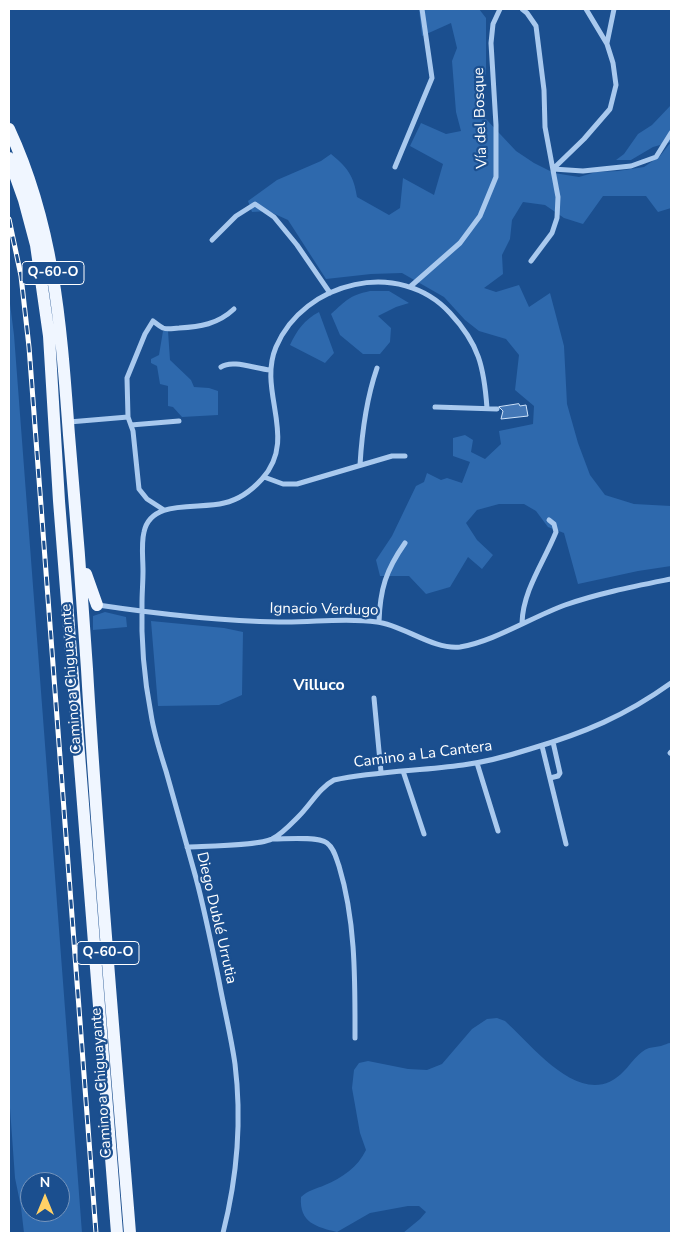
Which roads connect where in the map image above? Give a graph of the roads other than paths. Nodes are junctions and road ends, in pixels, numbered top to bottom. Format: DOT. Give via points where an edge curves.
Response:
graph roads {
  1 [pos="422,9"];
  2 [pos="500,9"];
  3 [pos="522,9"];
  4 [pos="586,9"];
  5 [pos="614,9"];
  6 [pos="607,44"];
  7 [pos="9,129"];
  8 [pos="671,133"];
  9 [pos="9,158"];
  10 [pos="394,168"];
  11 [pos="553,169"];
  12 [pos="212,240"];
  13 [pos="531,261"];
  14 [pos="411,286"];
  15 [pos="330,293"];
  16 [pos="234,309"];
  17 [pos="221,367"];
  18 [pos="377,368"];
  19 [pos="270,370"];
  20 [pos="435,407"];
  21 [pos="487,408"];
  22 [pos="497,409"];
  23 [pos="128,416"];
  24 [pos="179,421"];
  25 [pos="68,422"];
  26 [pos="131,425"];
  27 [pos="405,456"];
  28 [pos="360,465"];
  29 [pos="264,477"];
  30 [pos="164,510"];
  31 [pos="549,520"];
  32 [pos="405,543"];
  33 [pos="79,550"];
  34 [pos="671,579"];
  35 [pos="66,589"];
  36 [pos="83,603"];
  37 [pos="97,605"];
  38 [pos="142,611"];
  39 [pos="69,622"];
  40 [pos="379,622"];
  41 [pos="522,623"];
  42 [pos="671,683"];
  43 [pos="374,698"];
  44 [pos="553,742"];
  45 [pos="542,746"];
  46 [pos="477,763"];
  47 [pos="404,771"];
  48 [pos="381,772"];
  49 [pos="550,778"];
  50 [pos="498,831"];
  51 [pos="424,834"];
  52 [pos="273,839"];
  53 [pos="566,844"];
  54 [pos="187,847"];
  55 [pos="355,1038"];
  56 [pos="117,1233"];
  57 [pos="130,1233"];
  58 [pos="223,1233"];
  1 -- 10 [label="street" via="432,78"];
  2 -- 14 [label="street, Vía del Bosque" via="493,24 491,43 496,177 480,216 460,243"];
  3 -- 11 [label="street" via="536,26 545,127"];
  4 -- 6 [label="street"];
  5 -- 6 [label="street"];
  6 -- 11 [label="street" via="616,85 610,109"];
  7 -- 25 [label="main road, Camino a Chiguayante / Q-60-O" via="32,189 52,266"];
  8 -- 11 [label="street" via="656,156 631,166"];
  9 -- 35 [label="main road, Camino a Chiguayante / Q-60-O" via="31,223 48,319"];
  11 -- 13 [label="street" via="558,197 557,218 552,233"];
  12 -- 15 [label="street" via="236,216 254,204 274,217"];
  14 -- 15 [label="street" via="370,283"];
  14 -- 21 [label="street" via="446,308 470,337 478,357"];
  15 -- 19 [label="street" via="305,308 288,325 274,352"];
  16 -- 23 [label="street" via="206,325 166,329 153,321 127,378"];
  17 -- 19 [label="street" via="233,363"];
  18 -- 28 [label="street" via="365,412"];
  19 -- 29 [label="street" via="279,435 276,454"];
  20 -- 21 [label="street"];
  21 -- 22 [label="street"];
  23 -- 25 [label="street"];
  23 -- 26 [label="street"];
  24 -- 26 [label="street"];
  25 -- 33 [label="main road, Camino a Chiguayante / Q-60-O"];
  26 -- 30 [label="street" via="139,489 147,499"];
  27 -- 28 [label="street" via="392,456"];
  28 -- 29 [label="street" via="291,485"];
  29 -- 30 [label="street" via="243,494 224,503"];
  30 -- 38 [label="street, Diego Dublé Urrutia" via="152,516 144,529"];
  31 -- 41 [label="street" via="556,532 534,577"];
  32 -- 40 [label="street" via="383,584"];
  33 -- 36 [label="main road, Camino a Chiguayante / Q-60-O"];
  33 -- 37 [label="main road"];
  34 -- 41 [label="street, Ignacio Verdugo" via="566,604"];
  35 -- 36 [label="main road" via="72,598"];
  35 -- 39 [label="main road, Camino a Chiguayante / Q-60-O"];
  36 -- 37 [label="street, Ignacio Verdugo"];
  36 -- 39 [label="main road" via="75,608"];
  36 -- 57 [label="main road, Camino a Chiguayante / Q-60-O"];
  37 -- 38 [label="street, Ignacio Verdugo"];
  38 -- 40 [label="street, Ignacio Verdugo" via="279,622"];
  38 -- 54 [label="street, Diego Dublé Urrutia" via="149,708"];
  39 -- 56 [label="main road, Camino a Chiguayante / Q-60-O"];
  40 -- 41 [label="street, Ignacio Verdugo" via="456,647"];
  42 -- 44 [label="street, Camino a La Cantera" via="616,718"];
  43 -- 48 [label="street"];
  44 -- 45 [label="street, Camino a La Cantera"];
  44 -- 49 [label="street" via="560,773"];
  45 -- 46 [label="street, Camino a La Cantera"];
  45 -- 49 [label="street"];
  46 -- 47 [label="street, Camino a La Cantera"];
  46 -- 50 [label="street"];
  47 -- 48 [label="street, Camino a La Cantera"];
  47 -- 51 [label="street"];
  48 -- 52 [label="street, Camino a La Cantera" via="334,780"];
  49 -- 53 [label="street"];
  52 -- 54 [label="street"];
  52 -- 55 [label="street" via="318,840 333,850 351,925"];
  54 -- 58 [label="street, Diego Dublé Urrutia" via="207,924 232,1045 236,1081 236,1161"];
}
